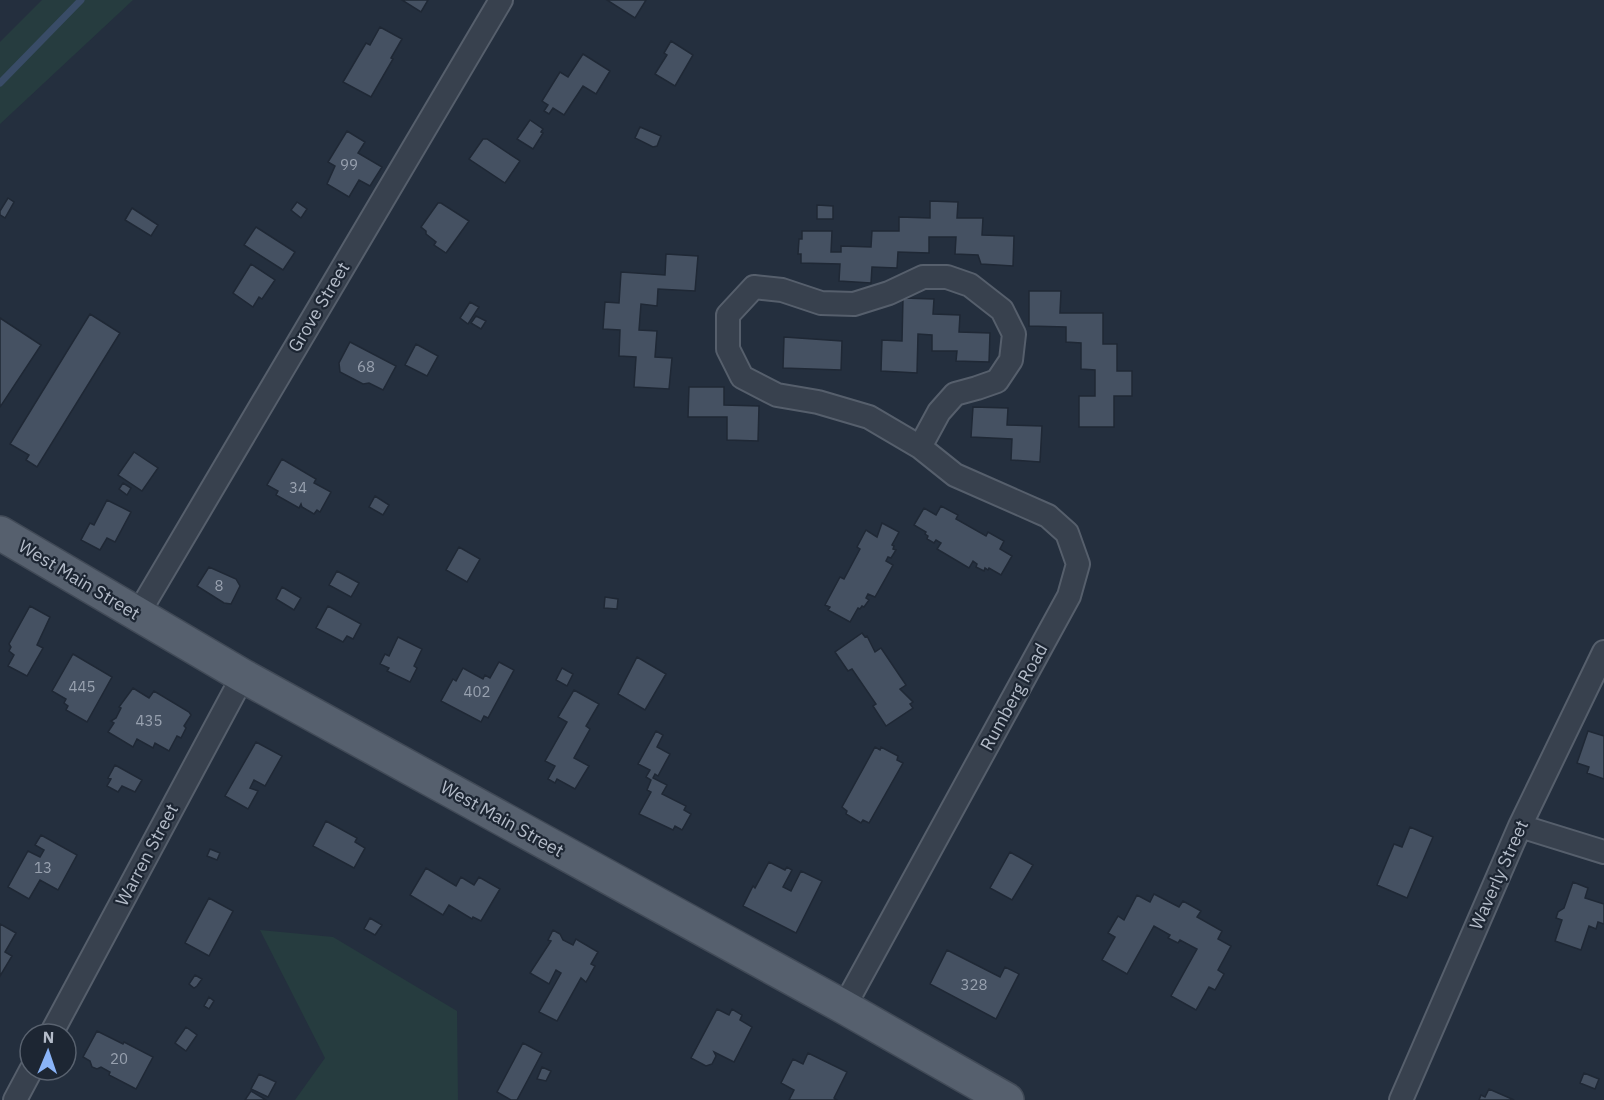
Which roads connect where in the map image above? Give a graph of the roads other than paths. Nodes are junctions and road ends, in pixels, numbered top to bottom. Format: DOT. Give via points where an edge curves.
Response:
graph roads {
  1 [pos="501,0"];
  2 [pos="920,447"];
  3 [pos="0,533"];
  4 [pos="138,614"];
  5 [pos="1604,652"];
  6 [pos="243,676"];
  7 [pos="1520,826"];
  8 [pos="1604,852"];
  9 [pos="844,1007"];
  10 [pos="57,1022"];
  11 [pos="25,1082"];
  12 [pos="15,1100"];
  13 [pos="1007,1100"];
  14 [pos="1401,1100"];
  1 -- 4 [label="street, Grove Street"];
  2 -- 2 [label="street, Rumberg Road" via="870,417 777,395 741,377 728,349 728,315 754,287 782,290 821,303 854,304 923,277 947,277 970,285 1002,310 1014,334 1011,360 997,381 955,394 939,412"];
  2 -- 9 [label="street, Rumberg Road" via="954,476 1048,516 1067,533 1078,564 1069,596"];
  3 -- 4 [label="main road, West Main Street"];
  4 -- 6 [label="main road, West Main Street"];
  5 -- 7 [label="street, Waverly Street"];
  6 -- 9 [label="main road, West Main Street"];
  6 -- 10 [label="street, Warren Street"];
  7 -- 8 [label="street"];
  7 -- 14 [label="street, Waverly Street"];
  9 -- 13 [label="main road, West Main Street"];
  11 -- 12 [label="street"];
}
